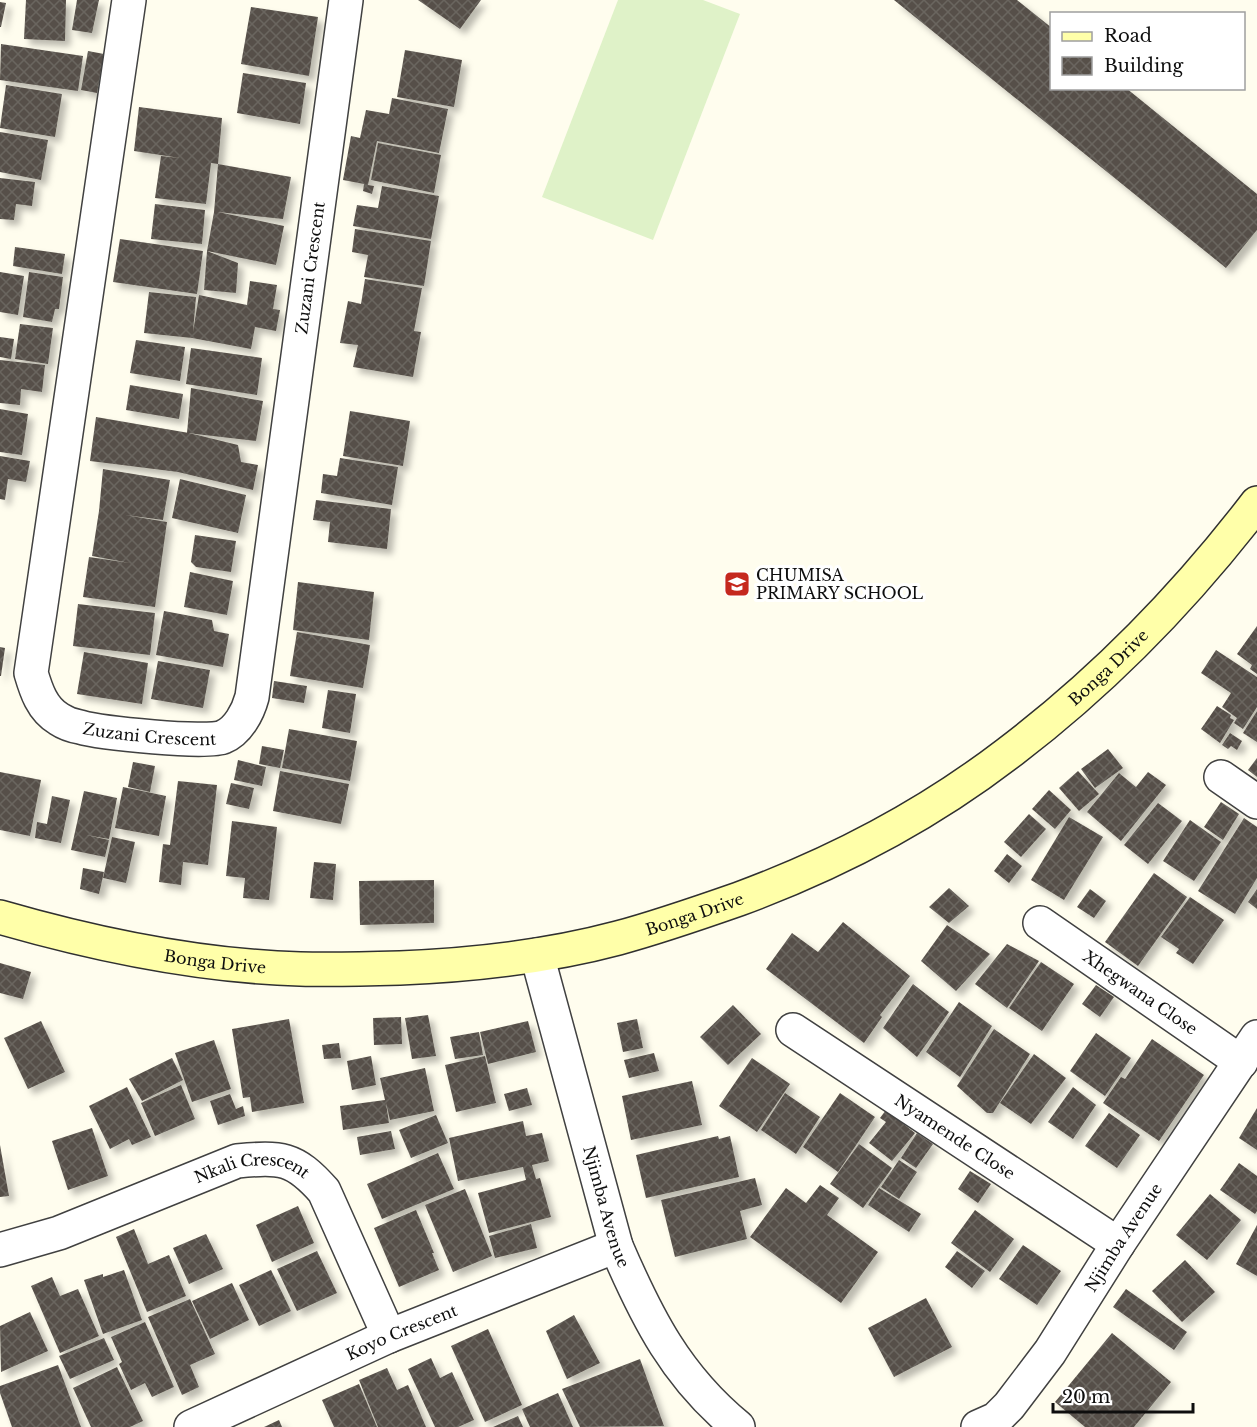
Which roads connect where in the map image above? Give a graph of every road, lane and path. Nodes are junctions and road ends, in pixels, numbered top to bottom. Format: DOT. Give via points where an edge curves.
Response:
graph roads {
  1 [pos="129,0"];
  2 [pos="346,0"];
  3 [pos="1257,503"];
  4 [pos="1221,777"];
  5 [pos="1257,802"];
  6 [pos="0,917"];
  7 [pos="1040,924"];
  8 [pos="537,955"];
  9 [pos="793,1030"];
  10 [pos="1249,1050"];
  11 [pos="1118,1244"];
  12 [pos="616,1246"];
  13 [pos="0,1250"];
  14 [pos="389,1336"];
  15 [pos="722,1422"];
  16 [pos="191,1427"];
  17 [pos="978,1427"];
  1 -- 2 [label="street, Zuzani Crescent" via="31,673 46,708 58,719 81,728 213,740 225,737 238,726 252,697"];
  3 -- 8 [label="street, Bonga Drive" via="1194,581 1136,642 1074,700 944,798 862,846 794,879 643,931"];
  4 -- 5 [label="street"];
  6 -- 8 [label="street, Bonga Drive" via="175,957 297,969 440,966"];
  7 -- 10 [label="street, Xhegwana Close"];
  8 -- 12 [label="street, Njimba Avenue"];
  9 -- 11 [label="street, Nyamende Close"];
  10 -- 11 [label="street, Njimba Avenue"];
  11 -- 17 [label="street, Njimba Avenue" via="1021,1392 996,1419"];
  12 -- 14 [label="street, Koyo Crescent"];
  12 -- 15 [label="street, Njimba Avenue" via="658,1334"];
  13 -- 14 [label="street, Nkali Crescent" via="58,1233 237,1161 285,1160 306,1172 324,1191"];
  14 -- 16 [label="street, Koyo Crescent"];
}
